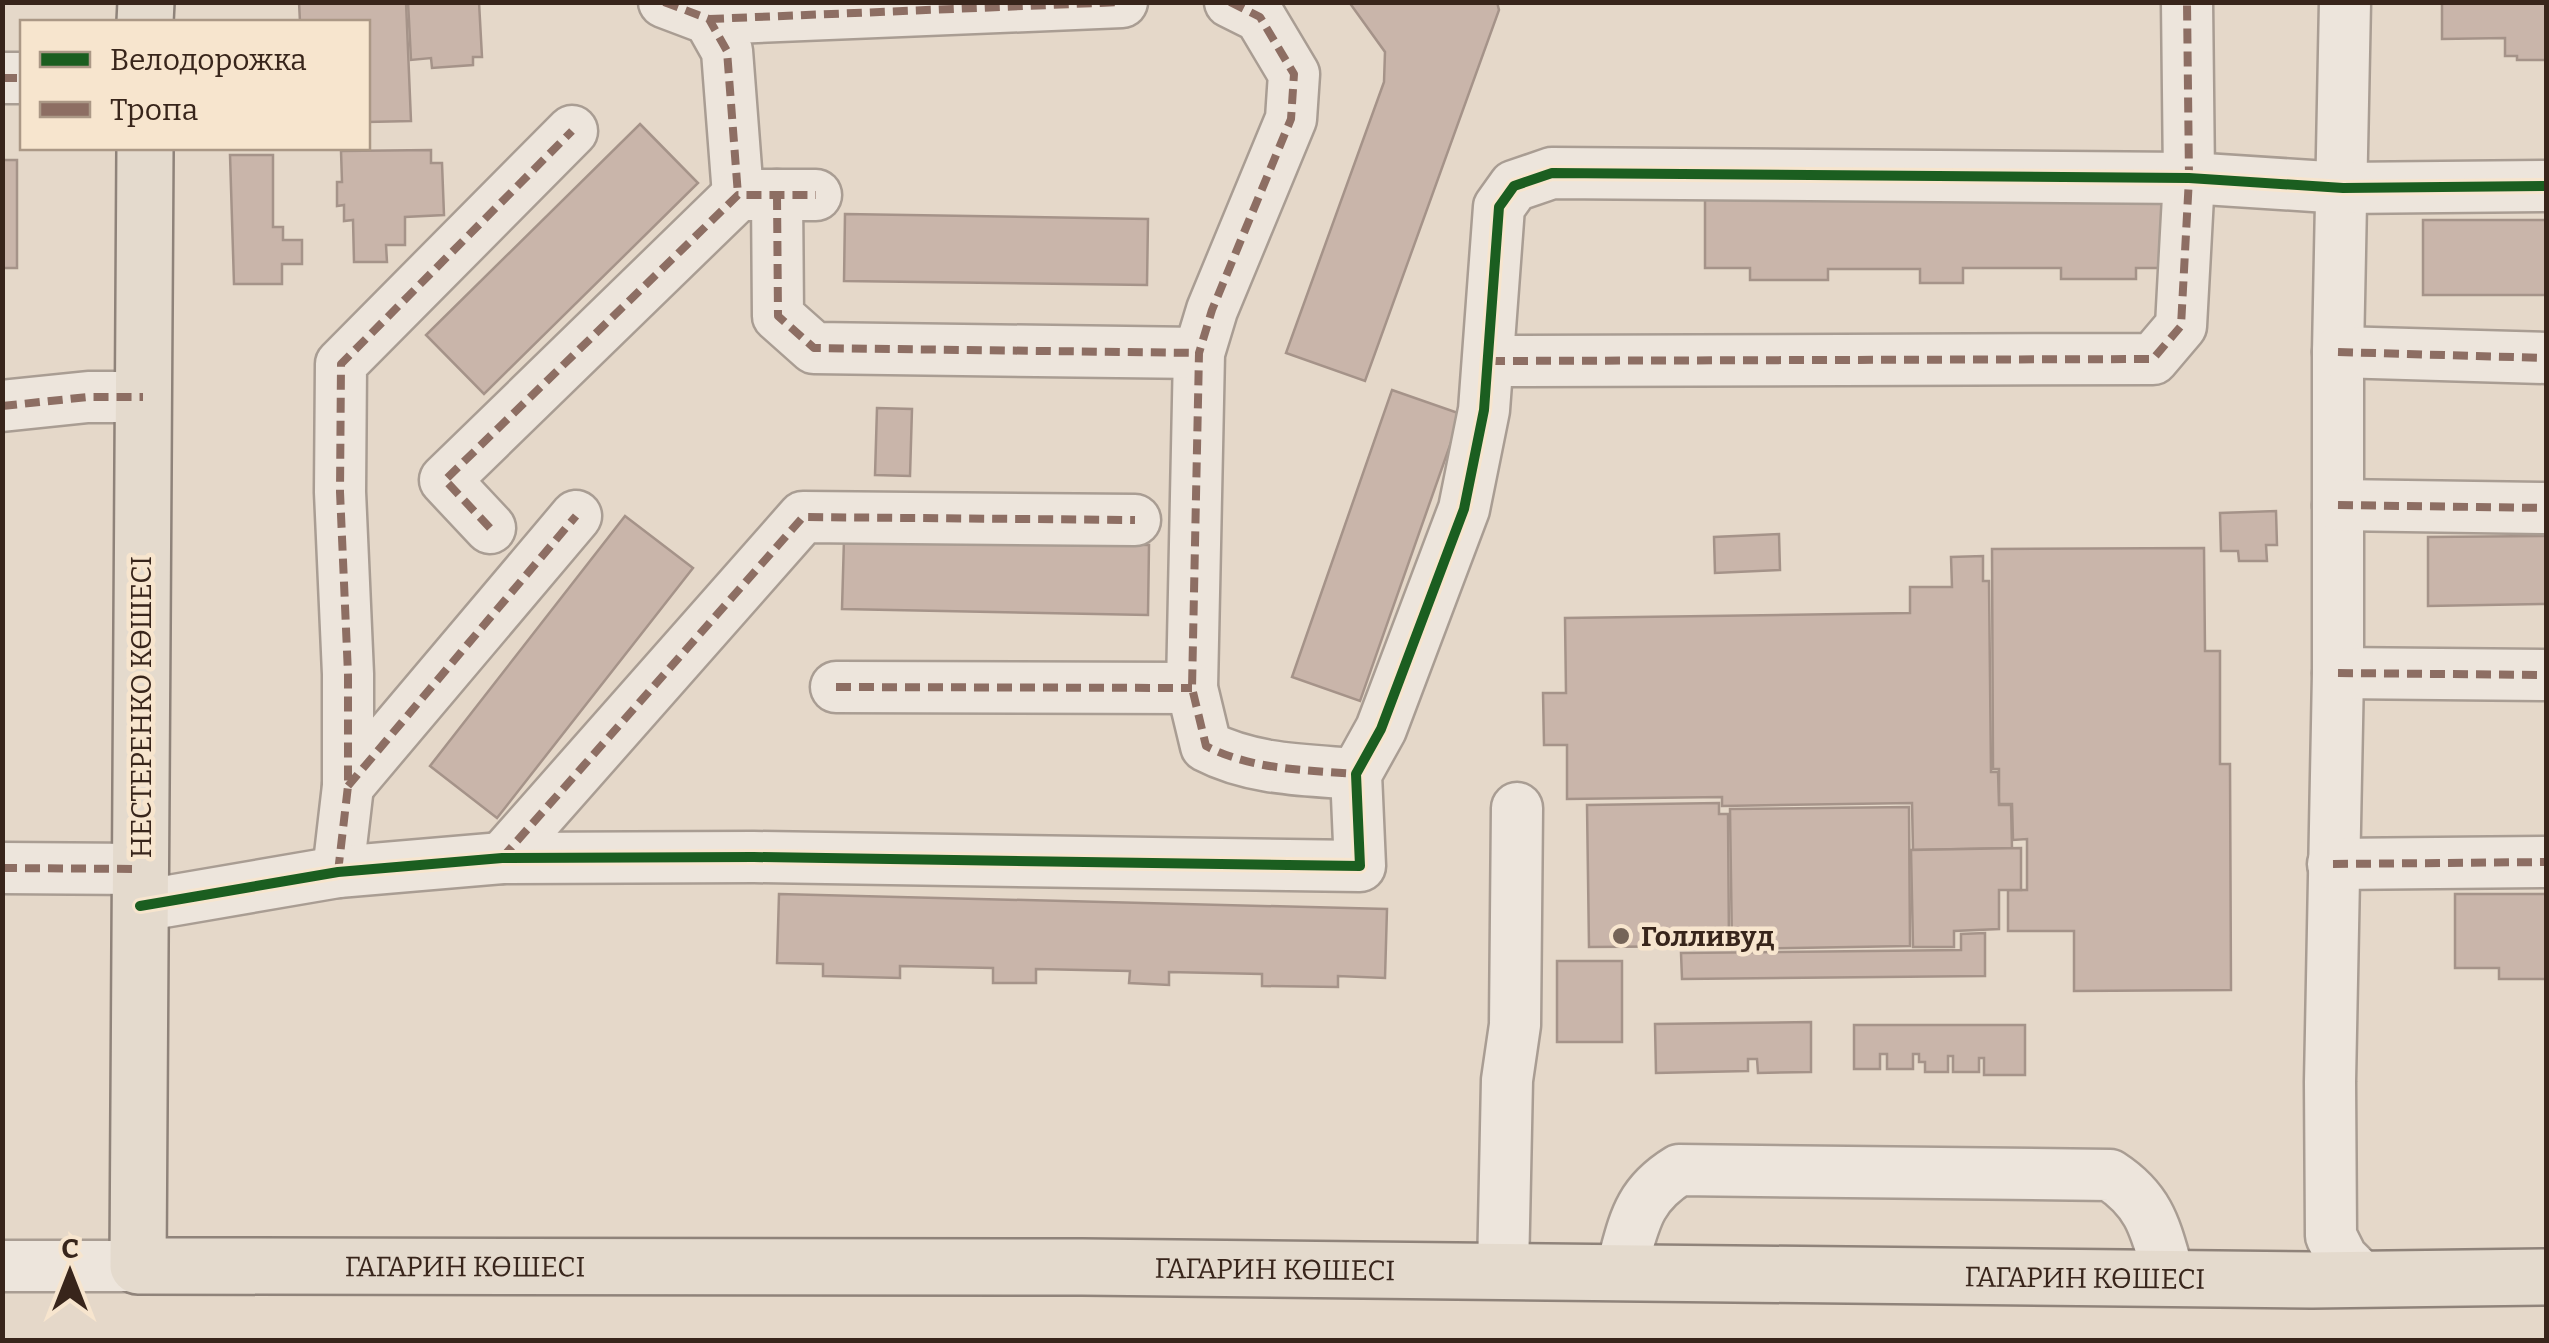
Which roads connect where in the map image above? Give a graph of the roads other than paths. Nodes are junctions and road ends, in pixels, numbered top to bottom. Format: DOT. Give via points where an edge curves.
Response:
graph roads {
  1 [pos="1122,2"];
  2 [pos="1230,2"];
  3 [pos="2187,2"];
  4 [pos="2345,2"];
  5 [pos="686,11"];
  6 [pos="572,132"];
  7 [pos="145,150"];
  8 [pos="2189,178"];
  9 [pos="2546,186"];
  10 [pos="2342,188"];
  11 [pos="777,195"];
  12 [pos="2338,352"];
  13 [pos="1200,353"];
  14 [pos="2546,358"];
  15 [pos="1490,361"];
  16 [pos="143,397"];
  17 [pos="2,406"];
  18 [pos="2338,505"];
  19 [pos="2546,508"];
  20 [pos="576,516"];
  21 [pos="1135,520"];
  22 [pos="490,528"];
  23 [pos="2338,673"];
  24 [pos="2546,676"];
  25 [pos="836,687"];
  26 [pos="1192,688"];
  27 [pos="1356,774"];
  28 [pos="348,786"];
  29 [pos="1517,808"];
  30 [pos="502,858"];
  31 [pos="2546,862"];
  32 [pos="2333,864"];
  33 [pos="2,868"];
  34 [pos="338,872"];
  35 [pos="140,887"];
  36 [pos="2,1266"];
  37 [pos="138,1266"];
  38 [pos="1503,1272"];
  39 [pos="1620,1273"];
  40 [pos="2546,1277"];
  41 [pos="2362,1278"];
  42 [pos="2170,1279"];
  1 -- 5 [label="street"];
  2 -- 13 [label="street" via="1260,17 1294,74 1291,119"];
  3 -- 8 [label="street"];
  4 -- 10 [label="street"];
  5 -- 11 [label="street" via="727,50"];
  6 -- 28 [label="street" via="341,364"];
  7 -- 16 [label="main road, НЕСТЕРЕНКО КӨШЕСІ"];
  8 -- 10 [label="street"];
  8 -- 15 [label="street" via="2181,326 2152,359"];
  8 -- 15 [label="street" via="1552,173 1514,186 1500,207"];
  9 -- 10 [label="street"];
  10 -- 12 [label="street"];
  11 -- 13 [label="street" via="778,316 814,348"];
  11 -- 22 [label="street" via="445,480"];
  12 -- 14 [label="street"];
  12 -- 18 [label="street"];
  13 -- 26 [label="street"];
  15 -- 27 [label="street" via="1464,509 1380,729"];
  16 -- 17 [label="street"];
  16 -- 35 [label="main road, НЕСТЕРЕНКО КӨШЕСІ"];
  18 -- 19 [label="street"];
  18 -- 23 [label="street"];
  20 -- 28 [label="street"];
  21 -- 30 [label="street" via="802,517"];
  23 -- 24 [label="street"];
  23 -- 32 [label="street"];
  25 -- 26 [label="street"];
  26 -- 27 [label="street" via="1206,746 1228,758"];
  27 -- 30 [label="street" via="1360,866"];
  28 -- 34 [label="street"];
  29 -- 38 [label="street"];
  30 -- 34 [label="street"];
  31 -- 32 [label="street"];
  32 -- 41 [label="street" via="2331,1236"];
  33 -- 35 [label="street"];
  34 -- 35 [label="street"];
  35 -- 37 [label="main road, НЕСТЕРЕНКО КӨШЕСІ"];
  36 -- 37 [label="street, ГАГАРИН КӨШЕСІ"];
  37 -- 38 [label="main road, ГАГАРИН КӨШЕСІ"];
  38 -- 39 [label="main road, ГАГАРИН КӨШЕСІ"];
  39 -- 42 [label="main road, ГАГАРИН КӨШЕСІ"];
  39 -- 42 [label="street" via="1639,1208 1656,1184 1679,1170 2110,1175 2133,1190 2152,1221"];
  40 -- 41 [label="main road, ГАГАРИН КӨШЕСІ"];
  41 -- 42 [label="main road, ГАГАРИН КӨШЕСІ"];
}
